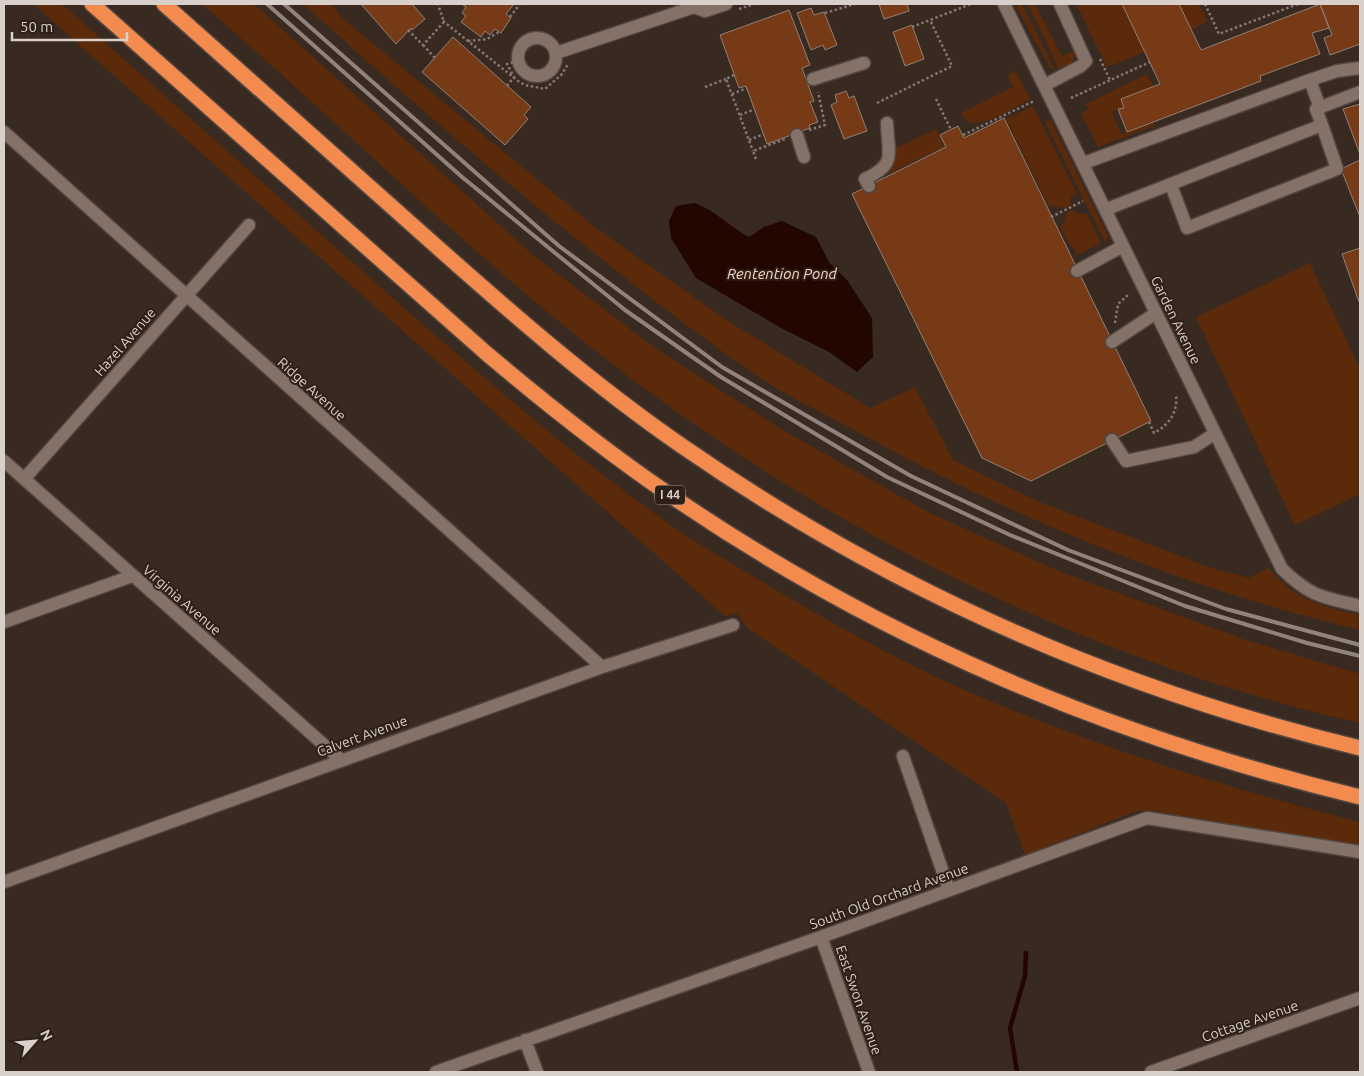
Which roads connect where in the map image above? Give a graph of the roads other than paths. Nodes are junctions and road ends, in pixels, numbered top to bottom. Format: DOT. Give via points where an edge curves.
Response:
graph roads {
  1 [pos="92,4"];
  2 [pos="164,4"];
  3 [pos="726,4"];
  4 [pos="1004,4"];
  5 [pos="1060,4"];
  6 [pos="696,6"];
  7 [pos="556,53"];
  8 [pos="864,63"];
  9 [pos="1360,68"];
  10 [pos="813,79"];
  11 [pos="1310,80"];
  12 [pos="1045,85"];
  13 [pos="1360,92"];
  14 [pos="1320,108"];
  15 [pos="887,123"];
  16 [pos="1322,125"];
  17 [pos="4,132"];
  18 [pos="797,135"];
  19 [pos="804,157"];
  20 [pos="1084,163"];
  21 [pos="1170,184"];
  22 [pos="868,186"];
  23 [pos="1107,209"];
  24 [pos="249,225"];
  25 [pos="1123,246"];
  26 [pos="1077,271"];
  27 [pos="185,297"];
  28 [pos="1156,313"];
  29 [pos="1112,342"];
  30 [pos="1214,434"];
  31 [pos="1112,440"];
  32 [pos="4,461"];
  33 [pos="24,479"];
  34 [pos="132,576"];
  35 [pos="1360,606"];
  36 [pos="4,622"];
  37 [pos="733,624"];
  38 [pos="602,667"];
  39 [pos="1360,748"];
  40 [pos="904,756"];
  41 [pos="341,760"];
  42 [pos="1360,797"];
  43 [pos="1360,852"];
  44 [pos="4,882"];
  45 [pos="948,890"];
  46 [pos="821,937"];
  47 [pos="1360,998"];
  48 [pos="526,1040"];
  49 [pos="436,1072"];
  50 [pos="537,1072"];
  51 [pos="869,1072"];
  52 [pos="1150,1072"];
  1 -- 42 [label="highway, I 44" via="551,408 667,493 740,541 889,625 1044,697 1206,756"];
  2 -- 39 [label="highway" via="546,342 681,446 751,492 897,576 1052,650 1210,707"];
  3 -- 6 [label="street" via="705,11"];
  4 -- 12 [label="street, Garden Avenue"];
  5 -- 12 [label="street" via="1086,60 1081,66"];
  6 -- 7 [label="street"];
  7 -- 7 [label="street" via="550,42 532,38 520,49 518,61 524,72 542,76 552,70"];
  8 -- 10 [label="street"];
  9 -- 11 [label="street"];
  11 -- 14 [label="street"];
  11 -- 20 [label="street"];
  12 -- 20 [label="street, Garden Avenue"];
  13 -- 14 [label="street"];
  14 -- 16 [label="street" via="1316,109"];
  15 -- 22 [label="street" via="888,162 882,170 865,178"];
  16 -- 21 [label="street"];
  16 -- 21 [label="street" via="1337,169 1187,228"];
  17 -- 27 [label="street, Ridge Avenue"];
  18 -- 19 [label="street"];
  20 -- 23 [label="street, Garden Avenue"];
  21 -- 23 [label="street"];
  23 -- 25 [label="street, Garden Avenue"];
  24 -- 27 [label="street, Hazel Avenue"];
  25 -- 26 [label="street"];
  25 -- 28 [label="street, Garden Avenue"];
  27 -- 33 [label="street, Hazel Avenue"];
  27 -- 38 [label="street, Ridge Avenue"];
  28 -- 29 [label="street"];
  28 -- 30 [label="street, Garden Avenue"];
  30 -- 31 [label="street" via="1194,447 1126,461"];
  30 -- 35 [label="street, Garden Avenue" via="1282,569 1304,590"];
  32 -- 33 [label="street, Virginia Avenue"];
  33 -- 34 [label="street, Virginia Avenue"];
  34 -- 36 [label="street"];
  34 -- 41 [label="street, Virginia Avenue"];
  37 -- 38 [label="street, Calvert Avenue"];
  38 -- 41 [label="street, Calvert Avenue"];
  40 -- 45 [label="street"];
  41 -- 44 [label="street, Calvert Avenue"];
  43 -- 45 [label="street, South Old Orchard Avenue" via="1146,818"];
  45 -- 46 [label="street, South Old Orchard Avenue"];
  46 -- 48 [label="street, South Old Orchard Avenue"];
  46 -- 51 [label="street, East Swon Avenue"];
  47 -- 52 [label="street, Cottage Avenue"];
  48 -- 49 [label="street, South Old Orchard Avenue"];
  48 -- 50 [label="street"];
}
